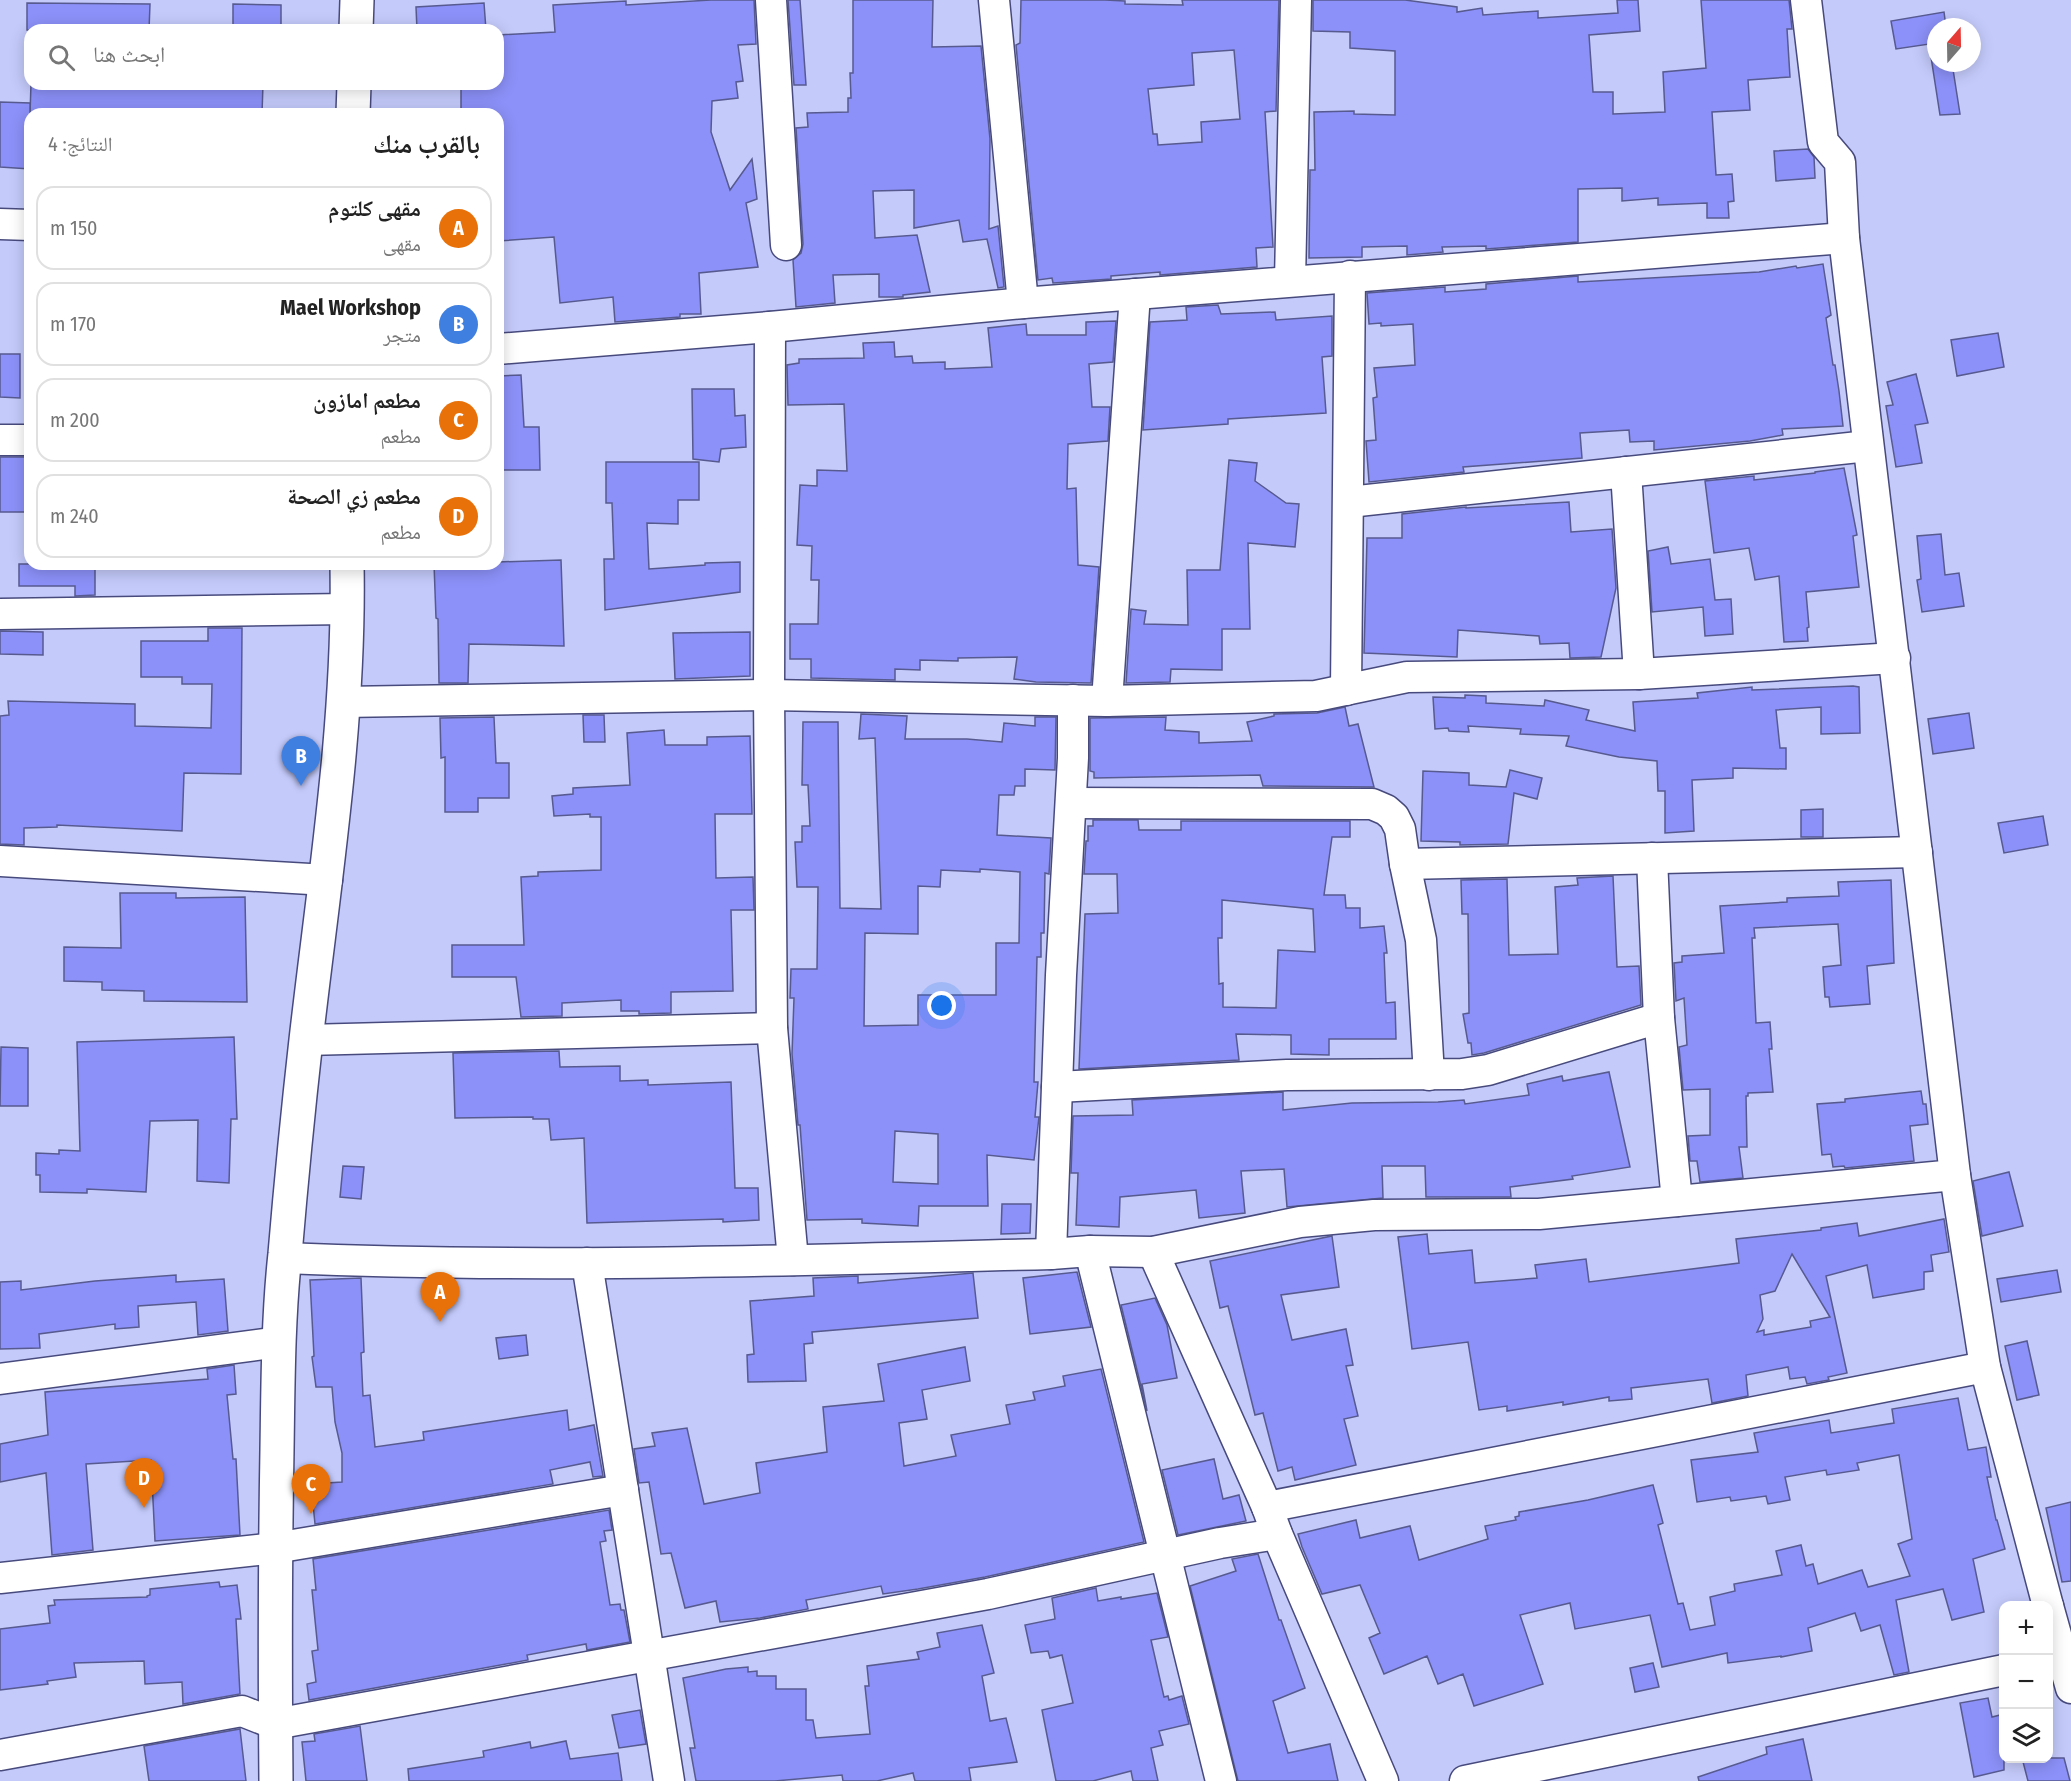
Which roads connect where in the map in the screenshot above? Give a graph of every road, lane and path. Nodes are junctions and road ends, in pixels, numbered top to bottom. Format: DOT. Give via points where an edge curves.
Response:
graph roads {
  1 [pos="357,0"];
  2 [pos="771,0"];
  3 [pos="994,0"];
  4 [pos="1296,0"];
  5 [pos="1806,0"];
  6 [pos="356,24"];
  7 [pos="354,90"];
  8 [pos="353,108"];
  9 [pos="0,224"];
  10 [pos="24,225"];
  11 [pos="1844,238"];
  12 [pos="786,245"];
  13 [pos="1350,276"];
  14 [pos="1290,281"];
  15 [pos="1135,294"];
  16 [pos="1023,303"];
  17 [pos="770,327"];
  18 [pos="504,349"];
  19 [pos="0,440"];
  20 [pos="24,440"];
  21 [pos="1868,446"];
  22 [pos="1626,472"];
  23 [pos="1349,502"];
  24 [pos="347,570"];
  25 [pos="348,609"];
  26 [pos="0,614"];
  27 [pos="1895,658"];
  28 [pos="1639,674"];
  29 [pos="1346,690"];
  30 [pos="769,695"];
  31 [pos="1073,700"];
  32 [pos="1107,701"];
  33 [pos="343,702"];
  34 [pos="1071,803"];
  35 [pos="1917,852"];
  36 [pos="1652,858"];
  37 [pos="0,861"];
  38 [pos="1405,864"];
  39 [pos="327,880"];
  40 [pos="1659,1018"];
  41 [pos="772,1028"];
  42 [pos="306,1040"];
  43 [pos="1429,1075"];
  44 [pos="1057,1087"];
  45 [pos="1955,1175"];
  46 [pos="1677,1201"];
  47 [pos="1090,1251"];
  48 [pos="1153,1252"];
  49 [pos="1051,1254"];
  50 [pos="284,1258"];
  51 [pos="793,1260"];
  52 [pos="588,1263"];
  53 [pos="279,1342"];
  54 [pos="1985,1367"];
  55 [pos="0,1378"];
  56 [pos="623,1490"];
  57 [pos="1272,1521"];
  58 [pos="275,1548"];
  59 [pos="1164,1556"];
  60 [pos="0,1578"];
  61 [pos="2047,1601"];
  62 [pos="2053,1644"];
  63 [pos="650,1657"];
  64 [pos="2055,1659"];
  65 [pos="1999,1671"];
  66 [pos="2071,1689"];
  67 [pos="275,1724"];
  68 [pos="0,1755"];
  69 [pos="276,1781"];
  70 [pos="669,1781"];
  71 [pos="1221,1781"];
  72 [pos="1383,1781"];
  73 [pos="1465,1781"];
  1 -- 6 [label="street"];
  2 -- 12 [label="street"];
  3 -- 16 [label="street"];
  4 -- 14 [label="street"];
  5 -- 11 [label="street" via="1823,142 1840,162"];
  7 -- 8 [label="street"];
  9 -- 10 [label="street"];
  11 -- 13 [label="street"];
  11 -- 21 [label="street"];
  13 -- 14 [label="street"];
  13 -- 23 [label="street"];
  14 -- 15 [label="street"];
  15 -- 16 [label="street"];
  15 -- 32 [label="street"];
  16 -- 17 [label="street"];
  17 -- 18 [label="street"];
  17 -- 30 [label="street"];
  19 -- 20 [label="street"];
  21 -- 22 [label="street"];
  21 -- 27 [label="street"];
  22 -- 23 [label="street"];
  22 -- 28 [label="street"];
  23 -- 29 [label="street"];
  24 -- 25 [label="street"];
  25 -- 26 [label="street"];
  25 -- 33 [label="street"];
  27 -- 28 [label="street"];
  27 -- 35 [label="street"];
  28 -- 29 [label="street" via="1407,677"];
  29 -- 32 [label="street" via="1316,696"];
  30 -- 31 [label="street"];
  30 -- 33 [label="street"];
  30 -- 41 [label="street"];
  31 -- 32 [label="street"];
  31 -- 34 [label="street"];
  33 -- 39 [label="street"];
  34 -- 38 [label="street" via="1372,804 1394,817 1400,829"];
  34 -- 44 [label="street"];
  35 -- 36 [label="street"];
  35 -- 45 [label="street"];
  36 -- 38 [label="street"];
  36 -- 40 [label="street"];
  37 -- 39 [label="street"];
  38 -- 43 [label="street" via="1421,940"];
  39 -- 42 [label="street"];
  40 -- 43 [label="street" via="1488,1070"];
  40 -- 46 [label="street"];
  41 -- 42 [label="street"];
  41 -- 51 [label="street"];
  42 -- 50 [label="street"];
  43 -- 44 [label="street" via="1287,1075"];
  44 -- 49 [label="street"];
  45 -- 46 [label="street"];
  45 -- 54 [label="street"];
  46 -- 48 [label="street" via="1539,1214 1374,1215 1300,1222"];
  47 -- 48 [label="street"];
  47 -- 49 [label="street"];
  47 -- 59 [label="street"];
  48 -- 57 [label="street"];
  49 -- 51 [label="street"];
  50 -- 52 [label="street"];
  50 -- 53 [label="street"];
  51 -- 52 [label="street"];
  52 -- 56 [label="street"];
  53 -- 55 [label="street"];
  53 -- 58 [label="street"];
  54 -- 57 [label="street"];
  54 -- 61 [label="street"];
  56 -- 58 [label="street"];
  56 -- 63 [label="street"];
  57 -- 59 [label="street" via="1220,1543"];
  57 -- 72 [label="street"];
  58 -- 60 [label="street"];
  58 -- 67 [label="street"];
  59 -- 63 [label="street" via="988,1594"];
  59 -- 71 [label="street"];
  62 -- 64 [label="street"];
  63 -- 67 [label="street"];
  63 -- 70 [label="street"];
  64 -- 66 [label="street"];
  65 -- 73 [label="street"];
  67 -- 68 [label="street" via="242,1711"];
  67 -- 69 [label="street"];
}
